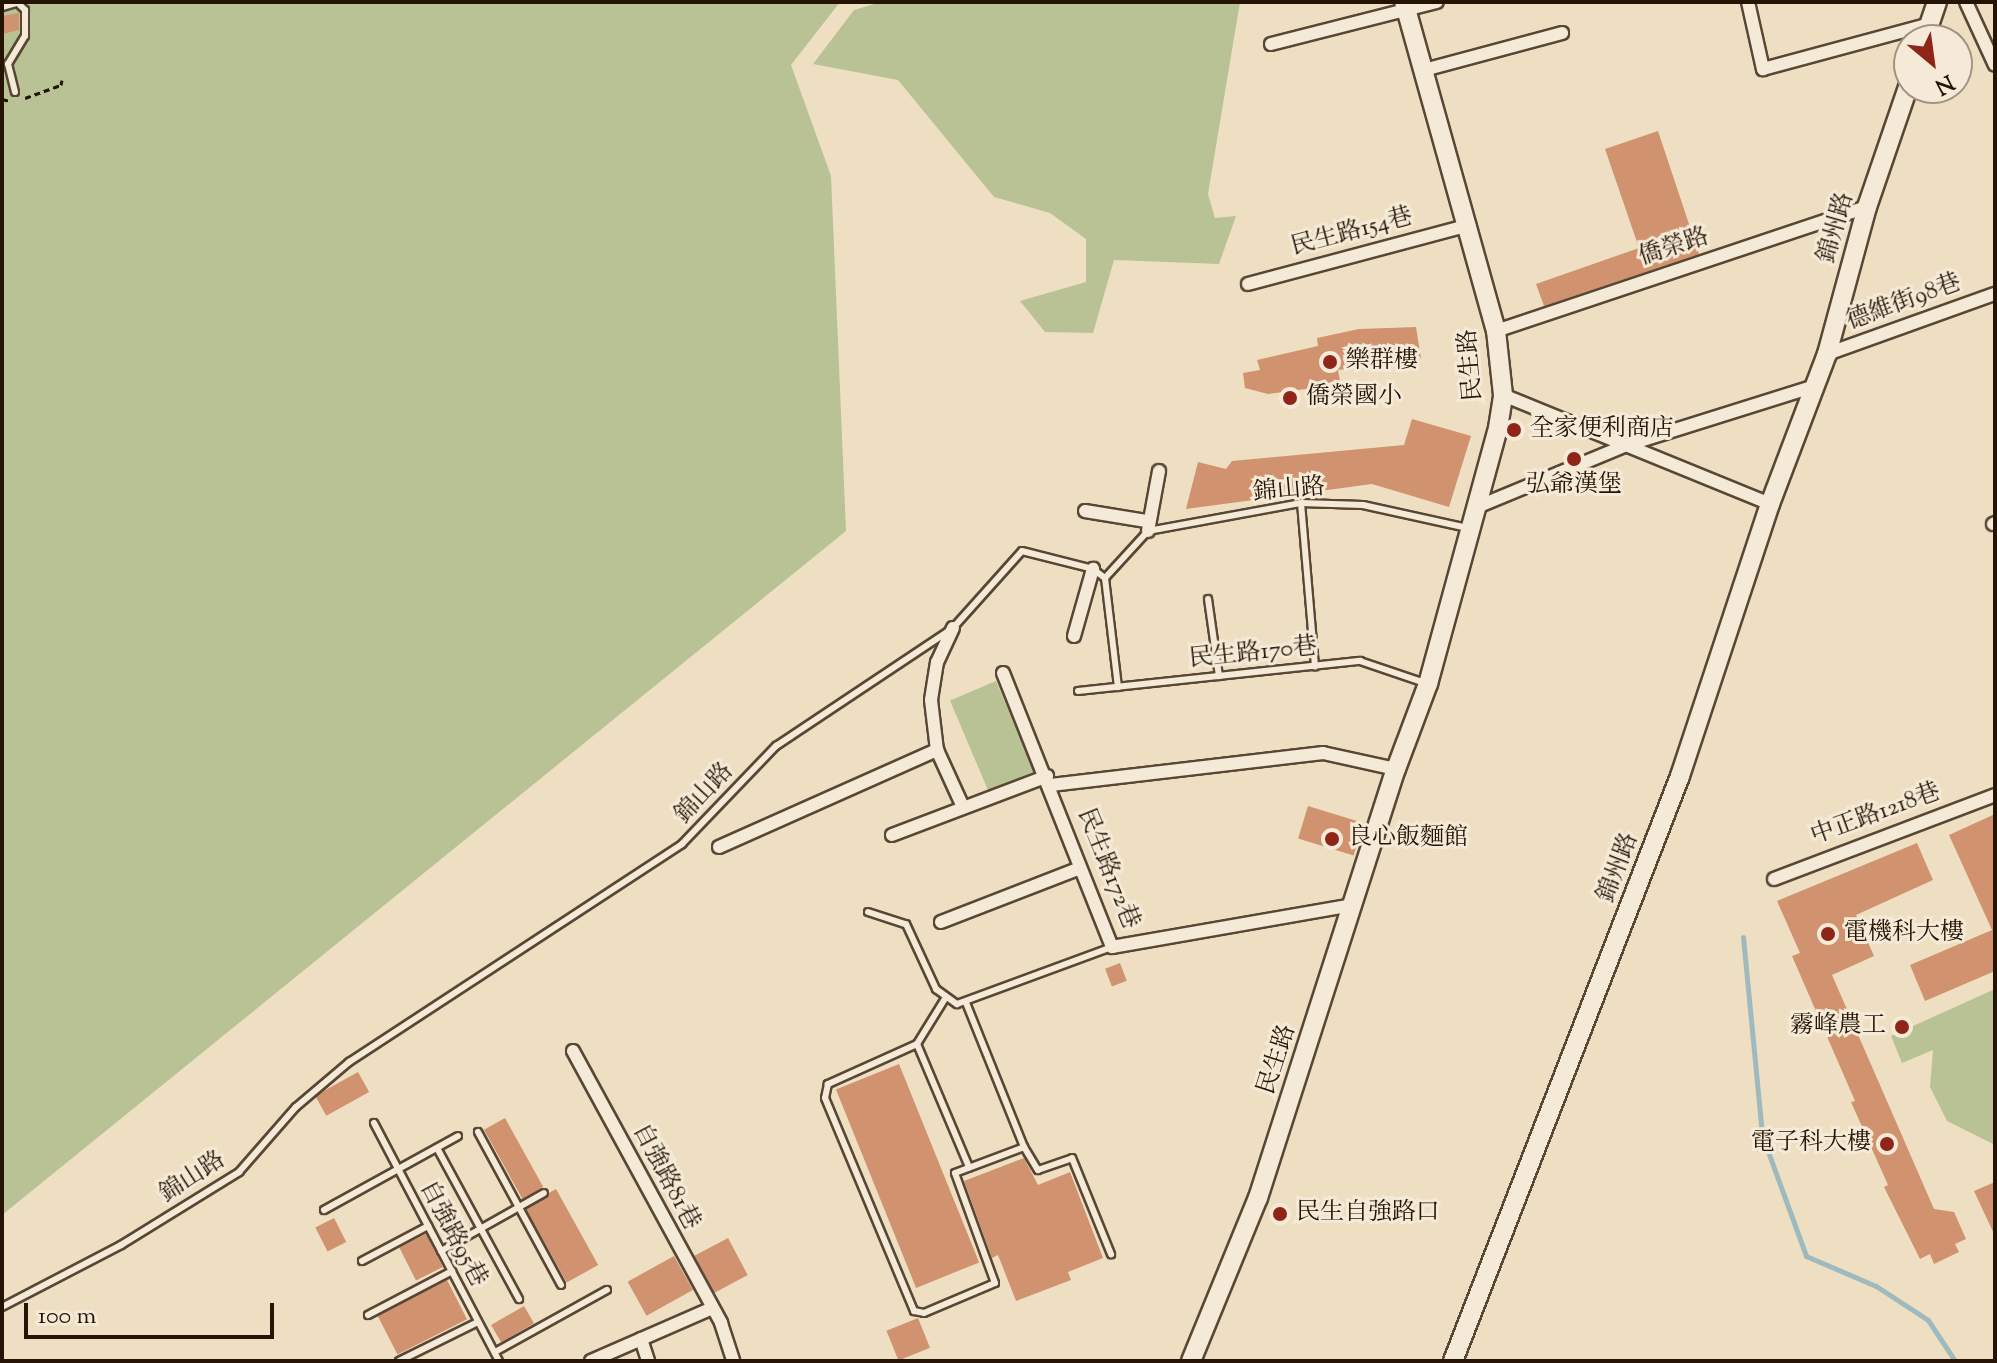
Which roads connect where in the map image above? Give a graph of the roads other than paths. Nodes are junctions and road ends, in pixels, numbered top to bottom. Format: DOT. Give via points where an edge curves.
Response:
graph roads {
  1 [pos="1437,2"];
  2 [pos="1748,2"];
  3 [pos="1937,2"];
  4 [pos="1966,2"];
  5 [pos="20,3"];
  6 [pos="1404,6"];
  7 [pos="2,7"];
  8 [pos="1930,24"];
  9 [pos="1562,33"];
  10 [pos="1893,40"];
  11 [pos="1271,44"];
  12 [pos="1995,65"];
  13 [pos="1424,70"];
  14 [pos="15,92"];
  15 [pos="1902,104"];
  16 [pos="1867,207"];
  17 [pos="1469,225"];
  18 [pos="1248,284"];
  19 [pos="1995,294"];
  20 [pos="1496,331"];
  21 [pos="1827,354"];
  22 [pos="1815,386"];
  23 [pos="1503,395"];
  24 [pos="1627,445"];
  25 [pos="1159,471"];
  26 [pos="1301,503"];
  27 [pos="1770,504"];
  28 [pos="1477,507"];
  29 [pos="1085,511"];
  30 [pos="1147,526"];
  31 [pos="1470,529"];
  32 [pos="1093,569"];
  33 [pos="1105,578"];
  34 [pos="1208,599"];
  35 [pos="953,628"];
  36 [pos="1074,636"];
  37 [pos="1315,666"];
  38 [pos="1003,673"];
  39 [pos="1219,676"];
  40 [pos="1428,684"];
  41 [pos="1118,687"];
  42 [pos="1078,691"];
  43 [pos="937,750"];
  44 [pos="1396,769"];
  45 [pos="1049,781"];
  46 [pos="1995,795"];
  47 [pos="963,807"];
  48 [pos="892,835"];
  49 [pos="719,847"];
  50 [pos="1080,868"];
  51 [pos="1774,879"];
  52 [pos="1353,905"];
  53 [pos="868,912"];
  54 [pos="941,922"];
  55 [pos="1112,947"];
  56 [pos="946,997"];
  57 [pos="966,1003"];
  58 [pos="917,1044"];
  59 [pos="573,1051"];
  60 [pos="374,1123"];
  61 [pos="478,1132"];
  62 [pos="458,1136"];
  63 [pos="1024,1147"];
  64 [pos="437,1148"];
  65 [pos="969,1167"];
  66 [pos="399,1170"];
  67 [pos="544,1193"];
  68 [pos="519,1207"];
  69 [pos="324,1210"];
  70 [pos="428,1226"];
  71 [pos="481,1228"];
  72 [pos="441,1251"];
  73 [pos="1111,1254"];
  74 [pos="362,1261"];
  75 [pos="452,1271"];
  76 [pos="561,1285"];
  77 [pos="607,1290"];
  78 [pos="519,1299"];
  79 [pos="2,1307"];
  80 [pos="710,1309"];
  81 [pos="368,1315"];
  82 [pos="478,1322"];
  83 [pos="641,1339"];
  84 [pos="495,1352"];
  85 [pos="399,1361"];
  86 [pos="499,1361"];
  87 [pos="591,1361"];
  88 [pos="648,1361"];
  89 [pos="733,1361"];
  90 [pos="1191,1361"];
  91 [pos="1453,1361"];
  1 -- 6 [label="street"];
  2 -- 10 [label="street" via="1763,69"];
  3 -- 8 [label="street"];
  4 -- 12 [label="street"];
  5 -- 7 [label="lane"];
  5 -- 14 [label="lane" via="25,36 8,64"];
  6 -- 11 [label="street"];
  6 -- 13 [label="street, 民生路"];
  9 -- 13 [label="street"];
  13 -- 17 [label="street, 民生路"];
  15 -- 16 [label="street, 錦州路"];
  16 -- 20 [label="street, 僑榮路"];
  16 -- 21 [label="street, 錦州路"];
  17 -- 18 [label="street, 民生路154巷"];
  17 -- 20 [label="street, 民生路"];
  19 -- 21 [label="street, 德維街98巷"];
  20 -- 23 [label="street, 民生路"];
  21 -- 22 [label="street, 錦州路"];
  22 -- 24 [label="street"];
  22 -- 27 [label="street, 錦州路"];
  23 -- 24 [label="street"];
  23 -- 28 [label="street, 民生路"];
  24 -- 27 [label="street"];
  24 -- 28 [label="street"];
  25 -- 30 [label="street"];
  26 -- 30 [label="lane, 錦山路"];
  26 -- 31 [label="lane, 錦山路" via="1363,505"];
  26 -- 37 [label="lane"];
  27 -- 91 [label="street, 錦州路" via="1680,776"];
  28 -- 31 [label="street, 民生路"];
  29 -- 30 [label="street"];
  30 -- 33 [label="lane"];
  31 -- 40 [label="street, 民生路"];
  32 -- 33 [label="lane, 錦山路"];
  32 -- 35 [label="lane, 錦山路" via="1022,551"];
  32 -- 36 [label="street"];
  33 -- 41 [label="lane"];
  34 -- 39 [label="lane"];
  35 -- 43 [label="street" via="937,662 931,700"];
  35 -- 79 [label="lane, 錦山路" via="776,746 682,844 349,1062 296,1107 239,1172 121,1245"];
  37 -- 39 [label="lane, 民生路170巷"];
  37 -- 40 [label="lane, 民生路170巷" via="1360,661"];
  38 -- 45 [label="street, 民生路172巷"];
  39 -- 41 [label="lane, 民生路170巷"];
  40 -- 44 [label="street, 民生路"];
  41 -- 42 [label="lane, 民生路170巷"];
  43 -- 47 [label="street"];
  43 -- 49 [label="street"];
  44 -- 45 [label="street" via="1323,753"];
  44 -- 52 [label="street, 民生路"];
  45 -- 47 [label="street"];
  45 -- 50 [label="street, 民生路172巷"];
  46 -- 51 [label="street, 中正路1218巷"];
  47 -- 48 [label="street"];
  50 -- 54 [label="street"];
  50 -- 55 [label="street, 民生路172巷"];
  52 -- 55 [label="street, 民生路172巷"];
  52 -- 90 [label="street, 民生路" via="1258,1198"];
  53 -- 56 [label="lane" via="906,924 936,989"];
  55 -- 57 [label="lane"];
  56 -- 57 [label="lane"];
  56 -- 58 [label="lane"];
  57 -- 63 [label="lane"];
  58 -- 65 [label="lane"];
  58 -- 65 [label="lane" via="828,1084 825,1098 914,1311 924,1313 995,1283 955,1173"];
  59 -- 80 [label="street, 自強路81巷"];
  60 -- 66 [label="lane, 自強路95巷"];
  61 -- 68 [label="lane"];
  62 -- 64 [label="lane"];
  63 -- 65 [label="lane"];
  63 -- 73 [label="lane" via="1038,1170 1072,1158"];
  64 -- 66 [label="lane"];
  64 -- 71 [label="lane"];
  66 -- 69 [label="lane"];
  66 -- 70 [label="lane, 自強路95巷"];
  67 -- 68 [label="lane"];
  68 -- 71 [label="lane"];
  68 -- 76 [label="lane"];
  70 -- 72 [label="lane, 自強路95巷"];
  70 -- 74 [label="lane"];
  71 -- 72 [label="lane"];
  71 -- 78 [label="lane"];
  72 -- 75 [label="lane, 自強路95巷"];
  75 -- 81 [label="lane"];
  75 -- 82 [label="lane, 自強路95巷"];
  77 -- 84 [label="lane"];
  80 -- 83 [label="street"];
  80 -- 89 [label="street, 自強路81巷" via="721,1323"];
  82 -- 84 [label="lane, 自強路95巷"];
  82 -- 85 [label="lane"];
  83 -- 87 [label="street"];
  83 -- 88 [label="street"];
  84 -- 86 [label="lane, 自強路95巷"];
}
